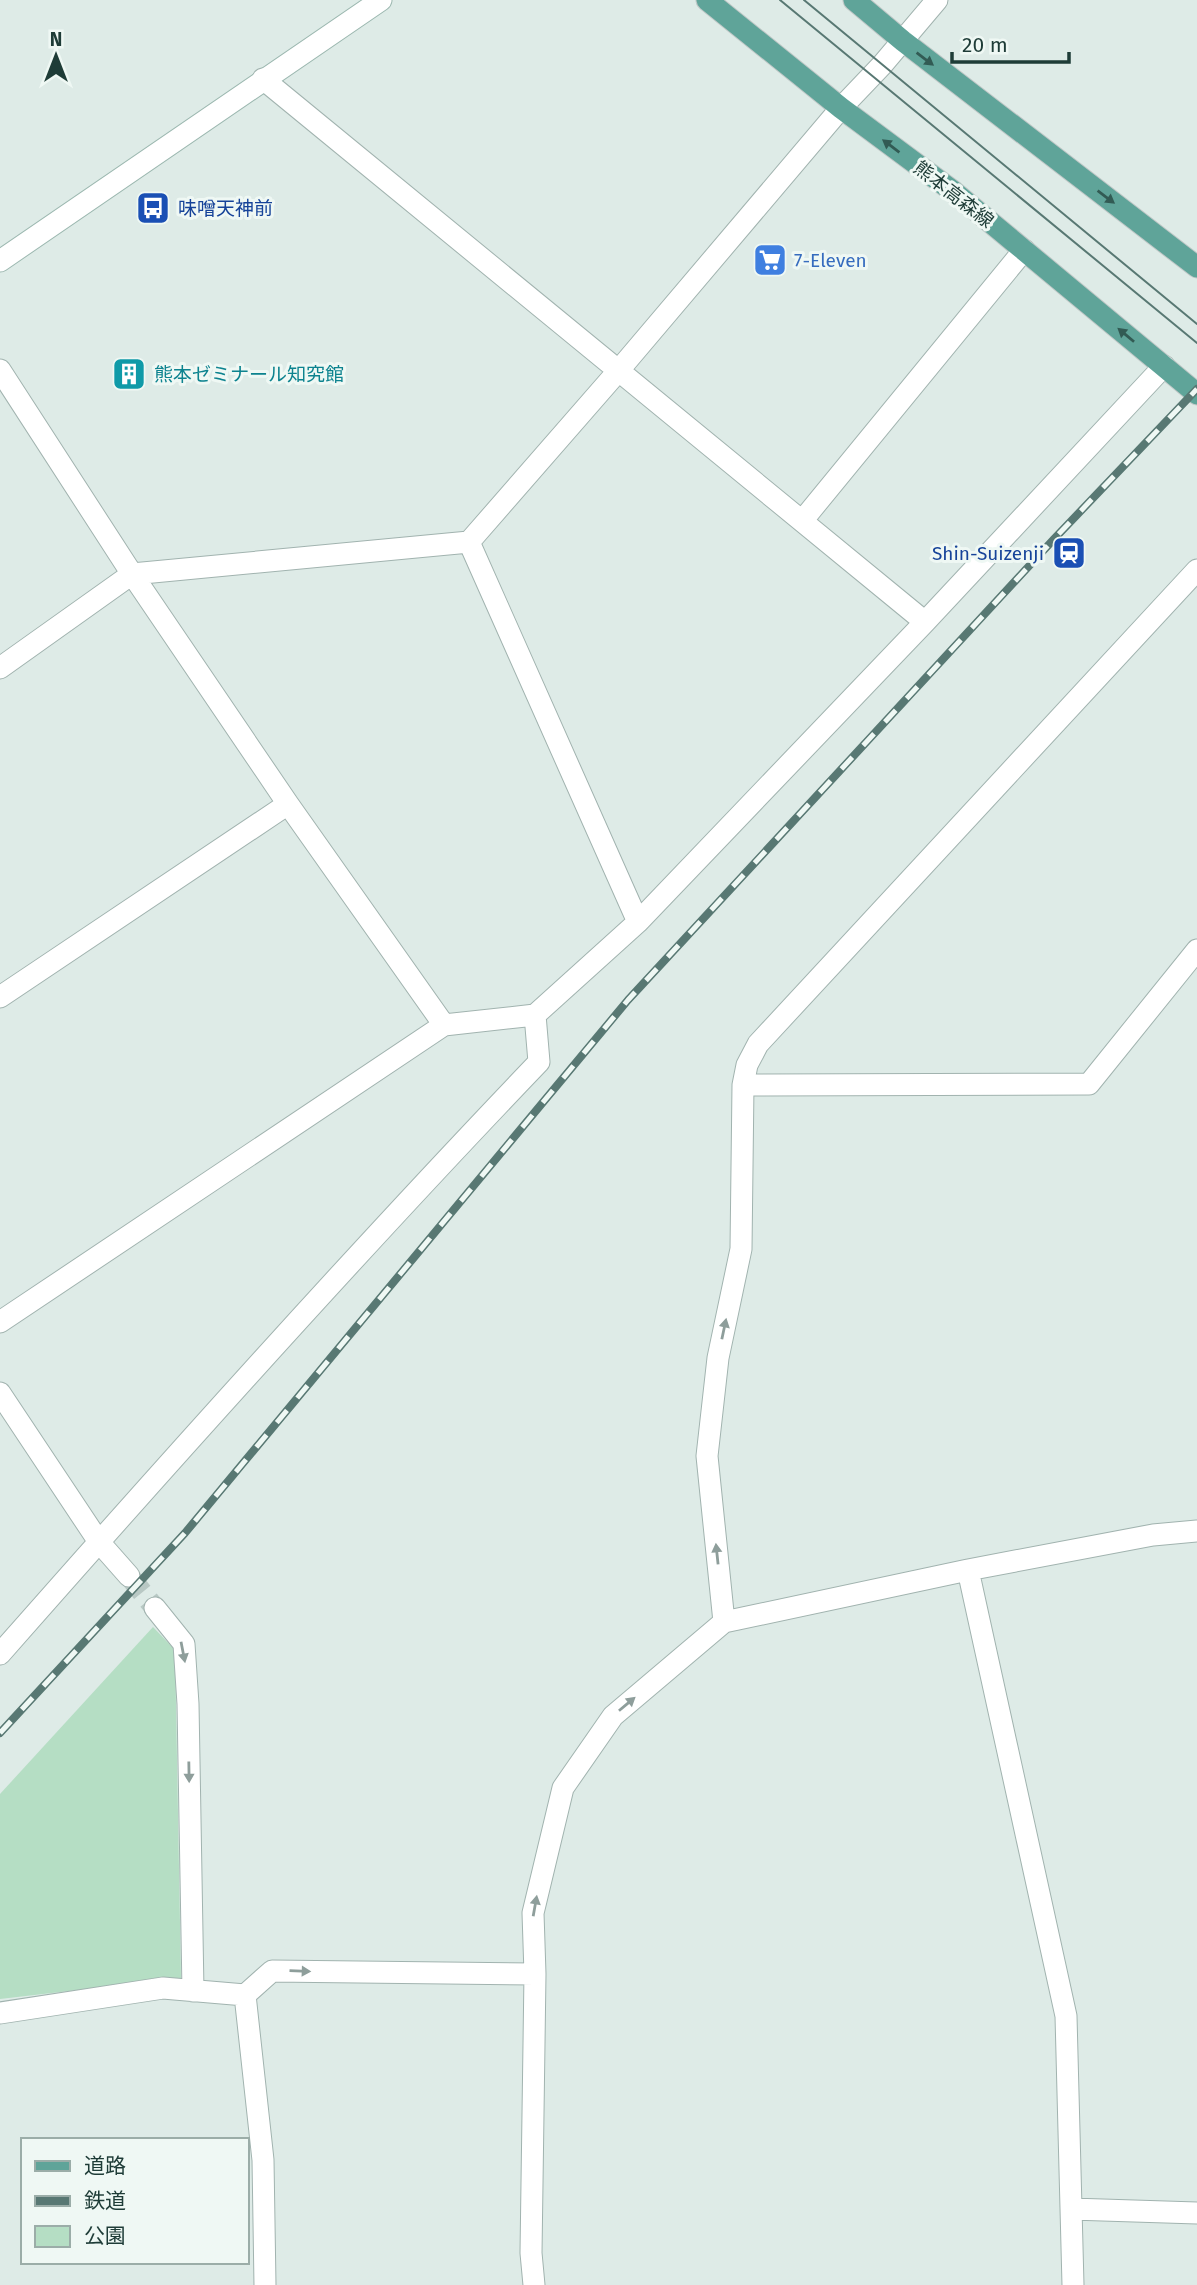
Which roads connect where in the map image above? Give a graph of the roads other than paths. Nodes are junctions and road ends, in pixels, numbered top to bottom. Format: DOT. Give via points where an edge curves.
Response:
graph roads {
  1 [pos="381,0"];
  2 [pos="707,0"];
  3 [pos="854,0"];
  4 [pos="937,0"];
  5 [pos="903,41"];
  6 [pos="264,79"];
  7 [pos="841,107"];
  8 [pos="1024,250"];
  9 [pos="0,261"];
  10 [pos="1197,267"];
  11 [pos="1164,366"];
  12 [pos="0,370"];
  13 [pos="620,370"];
  14 [pos="1197,394"];
  15 [pos="802,521"];
  16 [pos="469,542"];
  17 [pos="1197,570"];
  18 [pos="132,574"];
  19 [pos="925,622"];
  20 [pos="0,668"];
  21 [pos="288,804"];
  22 [pos="638,922"];
  23 [pos="1197,950"];
  24 [pos="0,997"];
  25 [pos="535,1015"];
  26 [pos="444,1025"];
  27 [pos="743,1085"];
  28 [pos="0,1322"];
  29 [pos="0,1393"];
  30 [pos="1197,1531"];
  31 [pos="99,1542"];
  32 [pos="968,1570"];
  33 [pos="129,1576"];
  34 [pos="155,1608"];
  35 [pos="724,1622"];
  36 [pos="0,1654"];
  37 [pos="535,1974"];
  38 [pos="193,1991"];
  39 [pos="245,1995"];
  40 [pos="0,2013"];
  41 [pos="1071,2209"];
  42 [pos="1197,2213"];
  43 [pos="265,2285"];
  44 [pos="534,2285"];
  45 [pos="1073,2285"];
  1 -- 6 [label="street"];
  2 -- 7 [label="main road, 熊本高森線"];
  3 -- 5 [label="main road"];
  4 -- 5 [label="street"];
  5 -- 7 [label="street"];
  5 -- 10 [label="main road, one-way"];
  6 -- 9 [label="street"];
  6 -- 13 [label="street"];
  8 -- 7 [label="main road, 熊本高森線, one-way"];
  7 -- 13 [label="street"];
  11 -- 8 [label="main road, 熊本高森線, one-way"];
  8 -- 15 [label="street"];
  11 -- 14 [label="main road, 熊本高森線"];
  11 -- 19 [label="street"];
  12 -- 18 [label="street"];
  13 -- 15 [label="street"];
  13 -- 16 [label="street"];
  15 -- 19 [label="street"];
  16 -- 18 [label="street"];
  16 -- 22 [label="street"];
  17 -- 27 [label="street" via="758,1044"];
  18 -- 20 [label="street"];
  18 -- 21 [label="street"];
  19 -- 22 [label="street"];
  21 -- 24 [label="street"];
  21 -- 26 [label="street"];
  22 -- 25 [label="street"];
  23 -- 27 [label="street" via="1089,1084"];
  25 -- 26 [label="street"];
  25 -- 31 [label="street" via="539,1062 191,1436"];
  26 -- 28 [label="street"];
  35 -- 27 [label="street, one-way" via="707,1456 718,1358 741,1249"];
  29 -- 31 [label="street"];
  30 -- 32 [label="street"];
  31 -- 33 [label="street"];
  31 -- 36 [label="street"];
  32 -- 35 [label="street"];
  32 -- 41 [label="street" via="1066,2016"];
  34 -- 38 [label="street, one-way" via="184,1644"];
  37 -- 35 [label="street, one-way" via="533,1913 562,1788 613,1716"];
  39 -- 37 [label="street, one-way" via="272,1970"];
  37 -- 44 [label="street"];
  38 -- 39 [label="street"];
  38 -- 40 [label="street" via="163,1988"];
  39 -- 43 [label="street" via="264,2160"];
  41 -- 42 [label="street"];
  41 -- 45 [label="street"];
}
